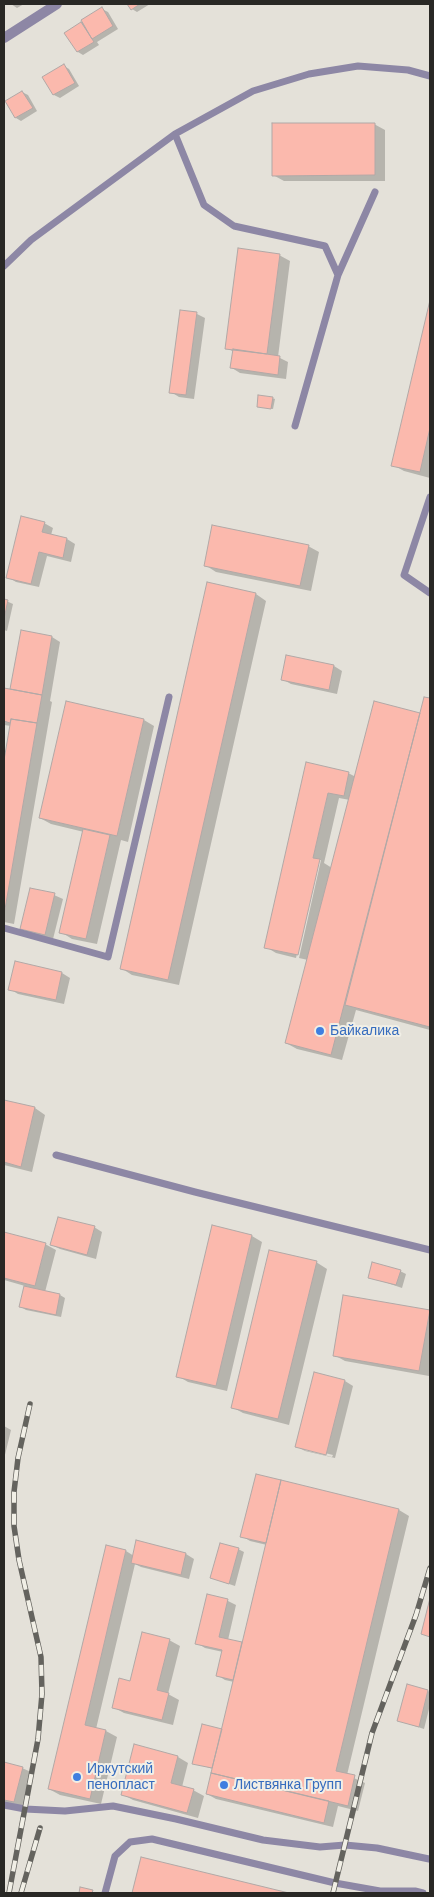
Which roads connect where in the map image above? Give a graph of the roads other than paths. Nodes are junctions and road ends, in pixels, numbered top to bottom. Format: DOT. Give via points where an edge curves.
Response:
graph roads {
  1 [pos="57,4"];
  2 [pos="4,38"];
  3 [pos="430,76"];
  4 [pos="175,134"];
  5 [pos="375,192"];
  6 [pos="4,266"];
  7 [pos="338,274"];
  8 [pos="295,426"];
  9 [pos="430,497"];
  10 [pos="430,593"];
  11 [pos="168,697"];
  12 [pos="4,928"];
  13 [pos="56,1154"];
  14 [pos="430,1250"];
  15 [pos="4,1805"];
  16 [pos="430,1857"];
  17 [pos="415,1891"];
  18 [pos="430,1891"];
  19 [pos="380,1892"];
  20 [pos="105,1893"];
  21 [pos="423,1893"];
  1 -- 2 [label="street"];
  3 -- 4 [label="lane" via="408,70 358,66 308,74 253,91"];
  4 -- 6 [label="lane" via="31,240"];
  4 -- 7 [label="lane" via="204,205 234,226 326,246"];
  5 -- 7 [label="lane"];
  7 -- 8 [label="lane"];
  9 -- 10 [label="lane" via="404,575"];
  11 -- 12 [label="lane" via="108,957"];
  13 -- 14 [label="lane"];
  15 -- 16 [label="lane" via="65,1811 113,1806 263,1840 377,1848"];
  17 -- 18 [label="lane"];
  17 -- 19 [label="lane"];
  17 -- 21 [label="lane"];
  19 -- 20 [label="lane" via="152,1839 130,1842 115,1856"];
}
